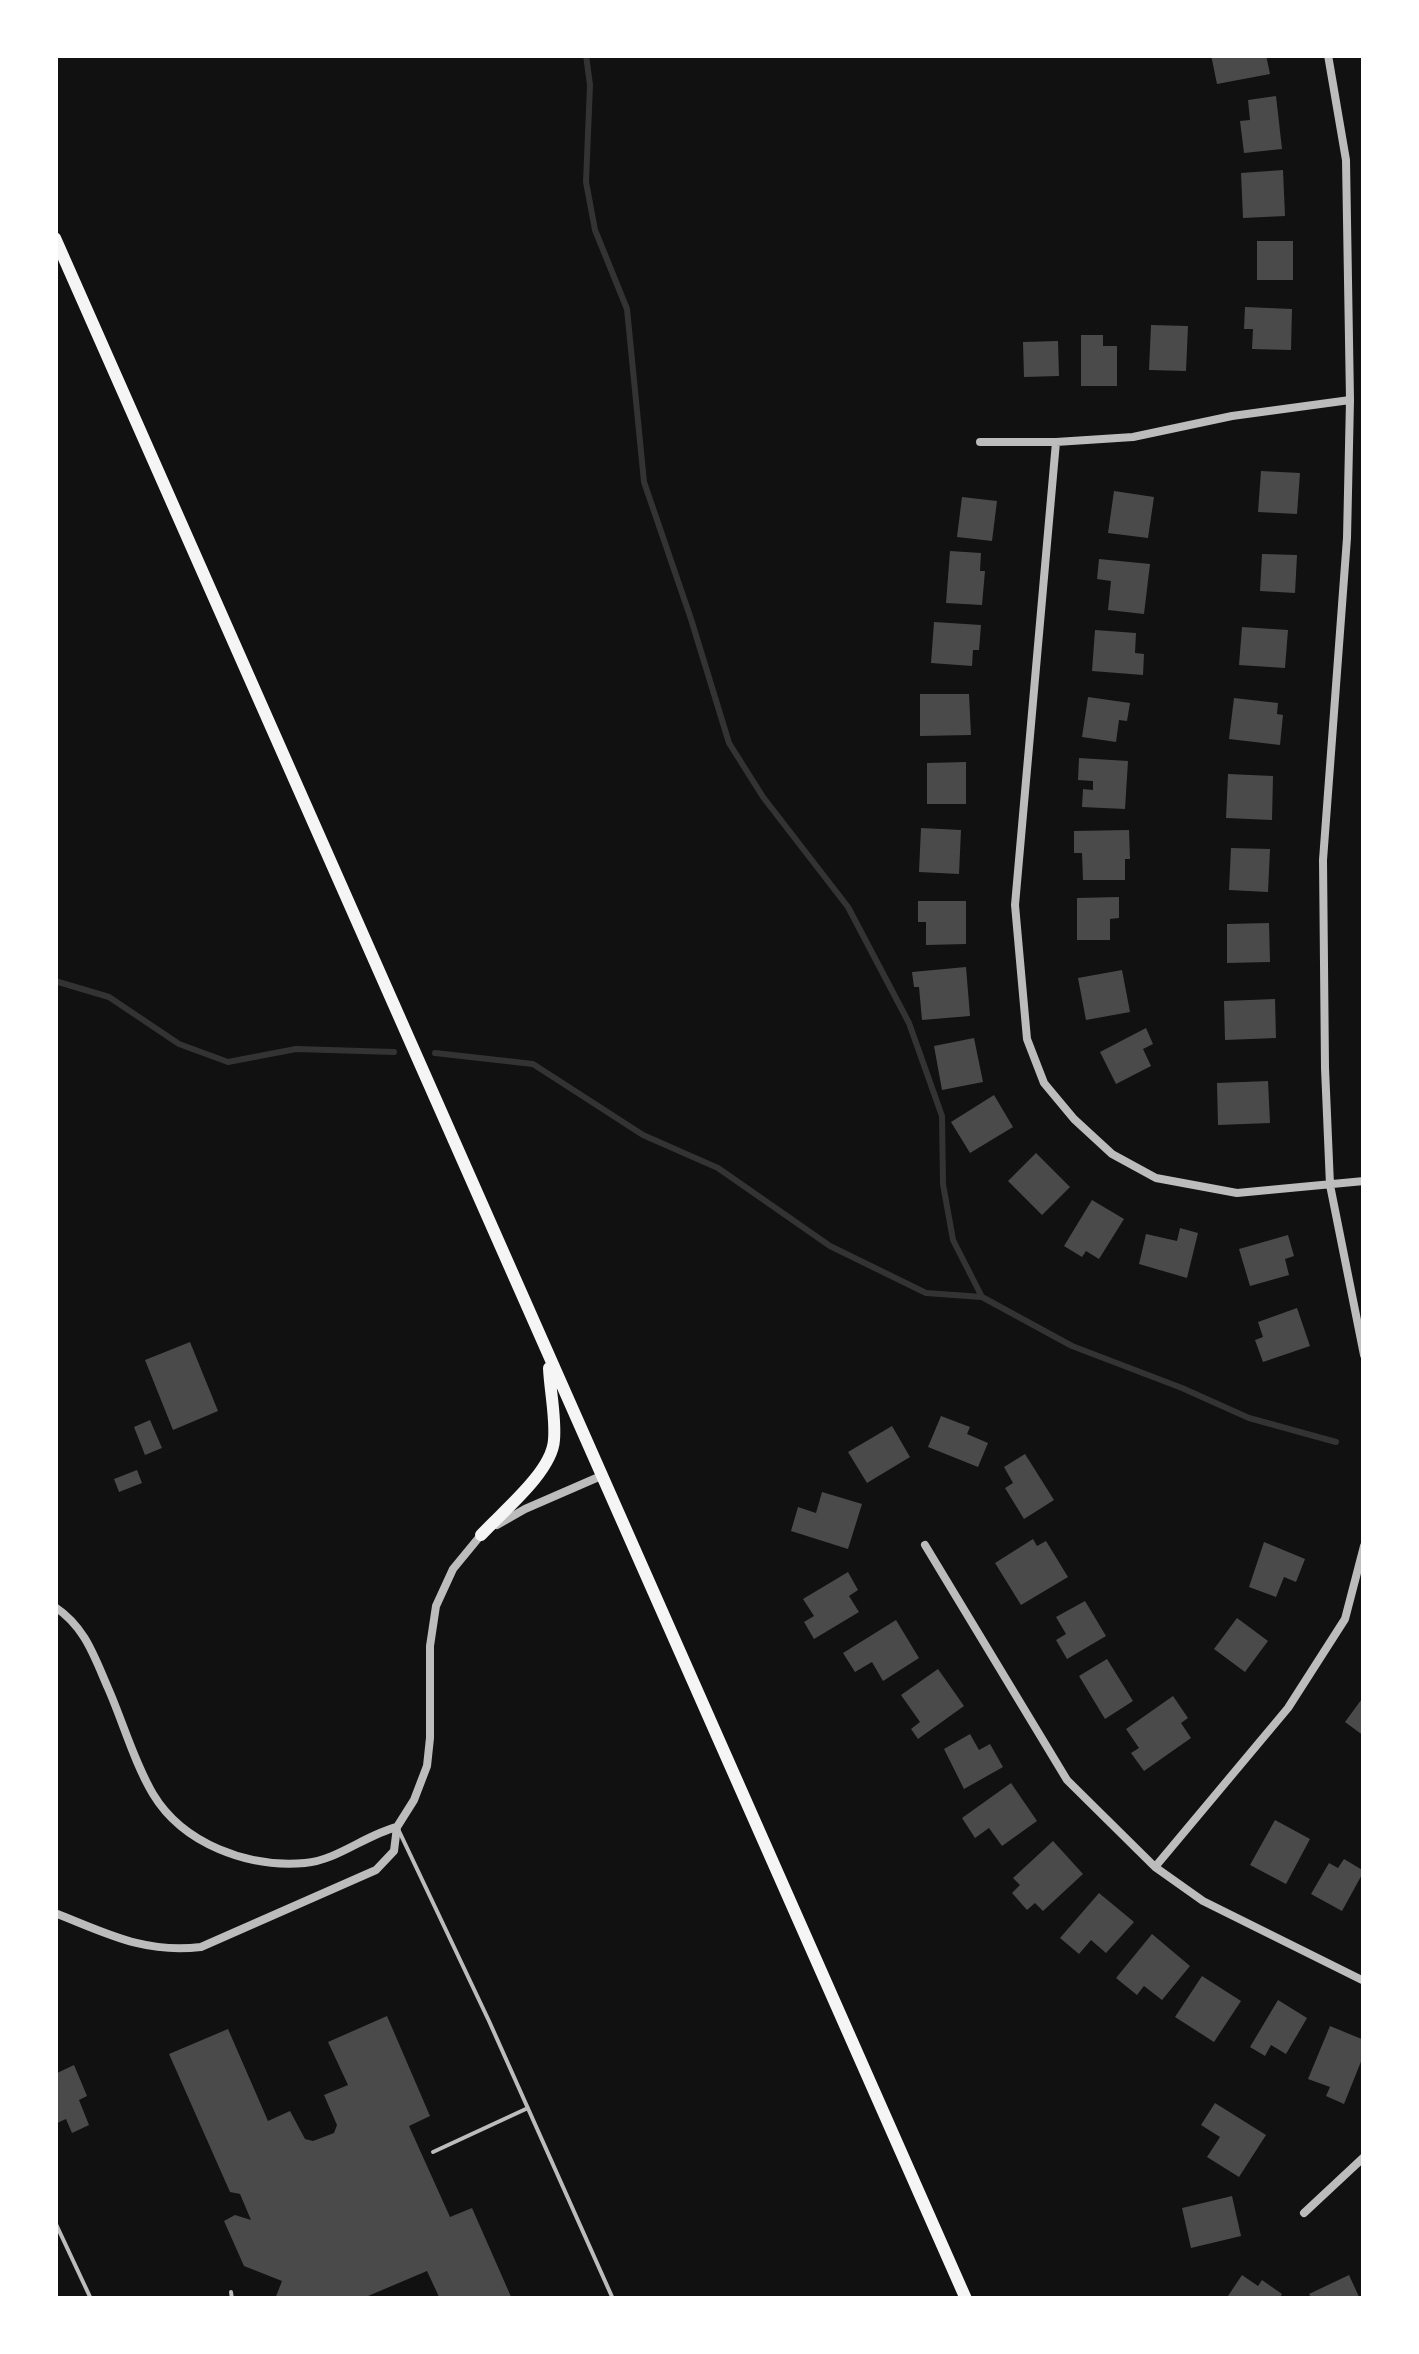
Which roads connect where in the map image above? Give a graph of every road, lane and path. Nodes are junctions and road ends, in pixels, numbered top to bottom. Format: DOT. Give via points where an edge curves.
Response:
graph roads {
  1 [pos="1328,55"];
  2 [pos="55,238"];
  3 [pos="1350,400"];
  4 [pos="980,442"];
  5 [pos="1056,442"];
  6 [pos="1364,1181"];
  7 [pos="1330,1184"];
  8 [pos="1364,1355"];
  9 [pos="548,1356"];
  10 [pos="601,1476"];
  11 [pos="481,1535"];
  12 [pos="924,1545"];
  13 [pos="1364,1546"];
  14 [pos="55,1607"];
  15 [pos="397,1826"];
  16 [pos="1154,1867"];
  17 [pos="55,1913"];
  18 [pos="1364,1981"];
  19 [pos="528,2108"];
  20 [pos="433,2152"];
  21 [pos="1364,2156"];
  22 [pos="1304,2213"];
  23 [pos="55,2222"];
  24 [pos="231,2292"];
  25 [pos="91,2299"];
  26 [pos="232,2299"];
  27 [pos="612,2299"];
  28 [pos="966,2299"];
  1 -- 3 [label="street" via="1346,160"];
  2 -- 9 [label="main road"];
  3 -- 5 [label="street" via="1133,437"];
  3 -- 7 [label="street" via="1347,538 1323,860"];
  4 -- 5 [label="street"];
  5 -- 7 [label="street" via="1015,905 1027,1039 1044,1083 1074,1120 1112,1154 1156,1178 1237,1193"];
  6 -- 7 [label="street"];
  7 -- 8 [label="street"];
  9 -- 10 [label="main road"];
  9 -- 11 [label="main road" via="554,1443 549,1458"];
  10 -- 11 [label="street"];
  10 -- 28 [label="main road"];
  11 -- 15 [label="street" via="453,1569 436,1606 427,1766"];
  12 -- 16 [label="street" via="1067,1780"];
  13 -- 16 [label="street" via="1345,1618 1288,1708"];
  14 -- 15 [label="street" via="86,1635 153,1794 206,1845 240,1857 306,1863"];
  15 -- 17 [label="street" via="394,1851 376,1870 200,1946 136,1945"];
  15 -- 19 [label="lane"];
  16 -- 18 [label="street" via="1203,1902"];
  19 -- 20 [label="lane"];
  19 -- 27 [label="lane"];
  21 -- 22 [label="street"];
  23 -- 25 [label="lane"];
  24 -- 26 [label="lane"];
}
